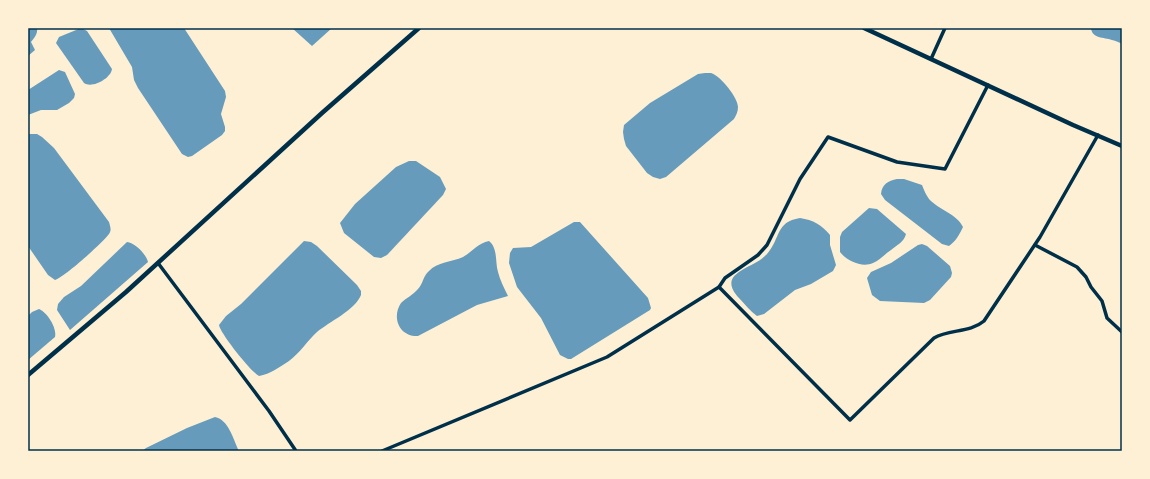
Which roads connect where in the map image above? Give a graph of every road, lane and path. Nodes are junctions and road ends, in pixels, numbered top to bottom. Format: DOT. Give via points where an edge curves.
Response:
graph roads {
  1 [pos="419,28"];
  2 [pos="864,28"];
  3 [pos="946,28"];
  4 [pos="931,59"];
  5 [pos="988,85"];
  6 [pos="1098,135"];
  7 [pos="1122,146"];
  8 [pos="1035,245"];
  9 [pos="158,263"];
  10 [pos="719,286"];
  11 [pos="1122,332"];
  12 [pos="28,375"];
  13 [pos="296,451"];
  14 [pos="382,451"];
  1 -- 9 [label="street"];
  2 -- 4 [label="street"];
  3 -- 4 [label="street"];
  4 -- 5 [label="street"];
  5 -- 6 [label="street"];
  5 -- 10 [label="street" via="945,169 897,162 828,137 800,179 767,245 758,255 725,278"];
  6 -- 7 [label="street"];
  6 -- 8 [label="street"];
  8 -- 10 [label="street" via="984,321 975,327 943,333 934,338 850,420"];
  8 -- 11 [label="street" via="1082,272 1102,301 1107,318"];
  9 -- 12 [label="street"];
  9 -- 13 [label="street" via="256,393"];
  10 -- 14 [label="street" via="607,357"];
}
